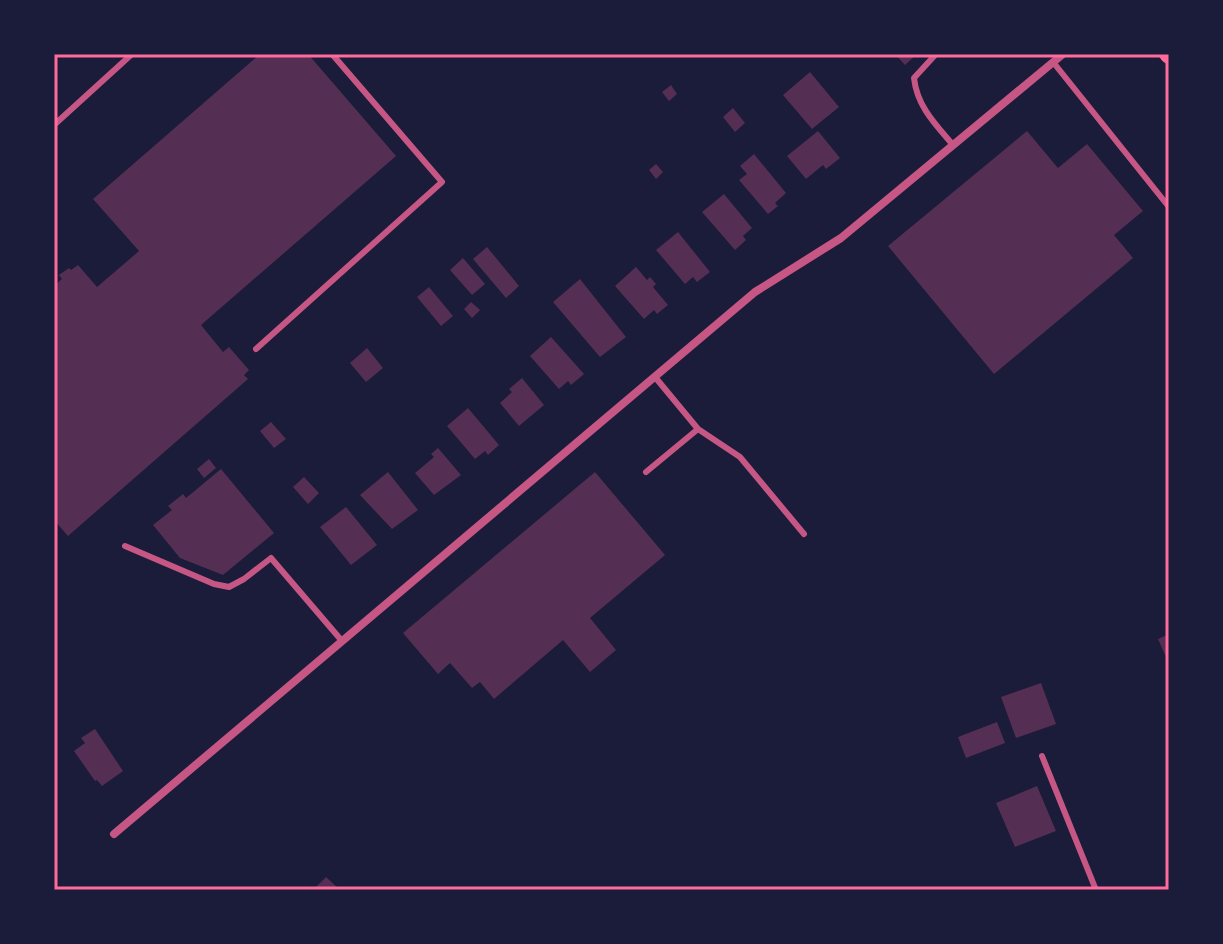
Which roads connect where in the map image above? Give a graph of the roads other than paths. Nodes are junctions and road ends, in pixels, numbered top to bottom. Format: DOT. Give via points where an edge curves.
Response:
graph roads {
  1 [pos="132,54"];
  2 [pos="332,54"];
  3 [pos="936,54"];
  4 [pos="1063,54"];
  5 [pos="1053,62"];
  6 [pos="54,125"];
  7 [pos="953,145"];
  8 [pos="1169,207"];
  9 [pos="256,349"];
  10 [pos="655,377"];
  11 [pos="698,429"];
  12 [pos="646,472"];
  13 [pos="804,534"];
  14 [pos="125,546"];
  15 [pos="342,641"];
  16 [pos="1042,756"];
  17 [pos="114,834"];
  18 [pos="1096,890"];
  1 -- 6 [label="lane"];
  2 -- 9 [label="lane" via="442,182"];
  3 -- 7 [label="lane" via="914,78 915,93"];
  4 -- 5 [label="street"];
  5 -- 7 [label="street"];
  5 -- 8 [label="lane"];
  7 -- 10 [label="street" via="841,238 755,292"];
  10 -- 11 [label="lane"];
  10 -- 15 [label="street"];
  11 -- 12 [label="lane"];
  11 -- 13 [label="lane" via="740,457"];
  14 -- 15 [label="lane" via="229,587 271,558"];
  15 -- 17 [label="street"];
  16 -- 18 [label="lane"];
}
